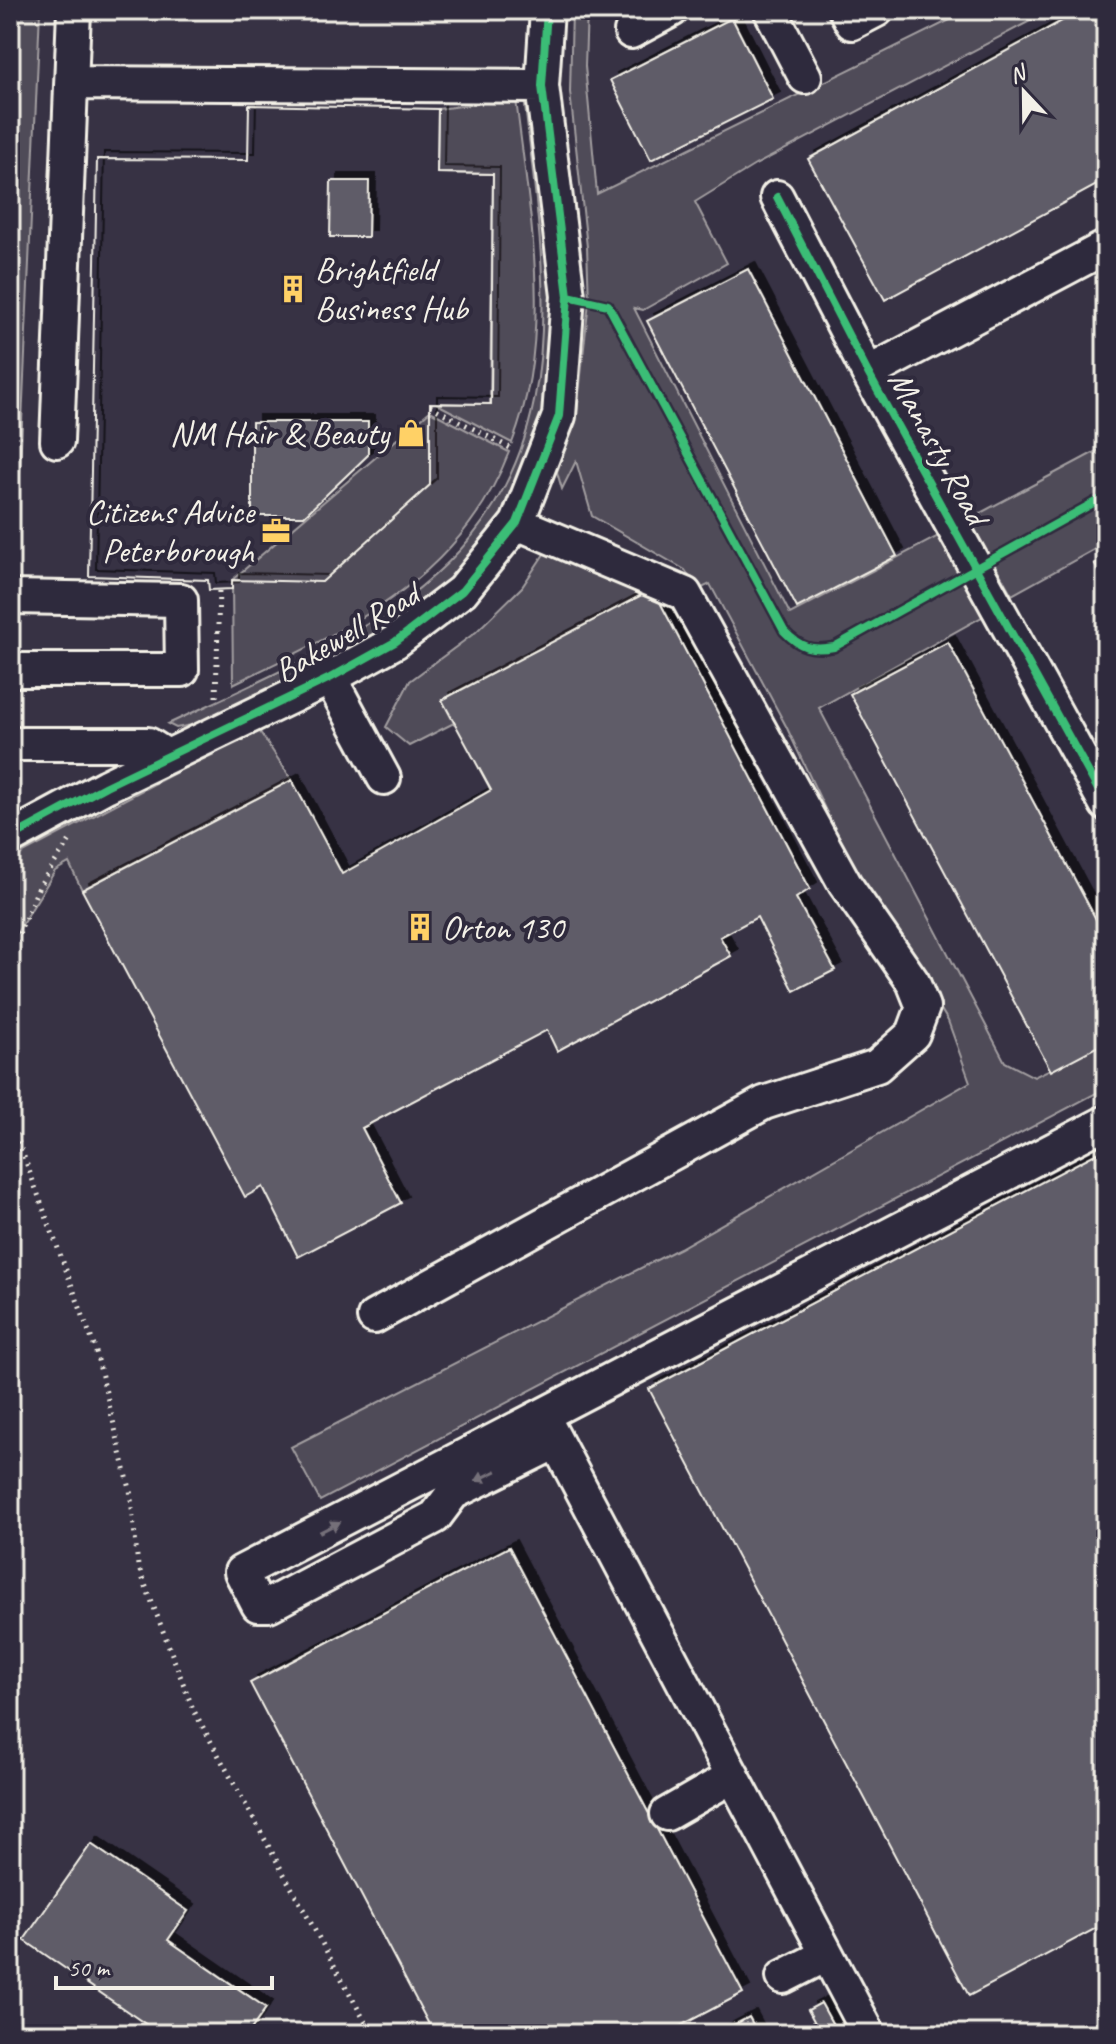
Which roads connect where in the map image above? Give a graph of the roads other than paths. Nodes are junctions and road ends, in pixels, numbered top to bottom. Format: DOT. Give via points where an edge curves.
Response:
graph roads {
  1 [pos="74,10"];
  2 [pos="547,10"];
  3 [pos="672,10"];
  4 [pos="770,10"];
  5 [pos="845,10"];
  6 [pos="877,10"];
  7 [pos="631,32"];
  8 [pos="805,77"];
  9 [pos="72,83"];
  10 [pos="542,86"];
  11 [pos="777,197"];
  12 [pos="1106,247"];
  13 [pos="868,373"];
  14 [pos="57,441"];
  15 [pos="517,523"];
  16 [pos="10,597"];
  17 [pos="10,670"];
  18 [pos="330,678"];
  19 [pos="10,744"];
  20 [pos="1093,748"];
  21 [pos="167,756"];
  22 [pos="384,778"];
  23 [pos="1106,804"];
  24 [pos="10,838"];
  25 [pos="1106,1122"];
  26 [pos="374,1317"];
  27 [pos="550,1430"];
  28 [pos="733,1776"];
  29 [pos="667,1814"];
  30 [pos="826,1955"];
  31 [pos="783,1977"];
  32 [pos="869,2034"];
  1 -- 9 [label="street"];
  2 -- 10 [label="street, Bakewell Road"];
  3 -- 7 [label="street"];
  4 -- 8 [label="street"];
  5 -- 6 [label="street" via="852,23"];
  9 -- 10 [label="street"];
  9 -- 14 [label="street"];
  10 -- 15 [label="street, Bakewell Road" via="568,296 559,416"];
  11 -- 13 [label="street, Manasty Road"];
  12 -- 13 [label="street, Manasty Road"];
  13 -- 20 [label="street, Manasty Road"];
  15 -- 18 [label="street, Bakewell Road" via="462,591 395,642"];
  15 -- 26 [label="street" via="685,594 845,884 913,982 923,1007 913,1034 877,1066 764,1103"];
  16 -- 17 [label="street" via="181,600 182,670"];
  18 -- 21 [label="street, Bakewell Road"];
  18 -- 22 [label="street"];
  19 -- 21 [label="street" via="148,744"];
  20 -- 23 [label="street, Manasty Road"];
  21 -- 24 [label="street, Bakewell Road"];
  25 -- 27 [label="street"];
  27 -- 27 [label="street, one-way" via="453,1493 435,1517 269,1605 258,1605 241,1572"];
  27 -- 28 [label="street"];
  28 -- 29 [label="street"];
  28 -- 30 [label="street"];
  30 -- 31 [label="street"];
  30 -- 32 [label="street"];
}
